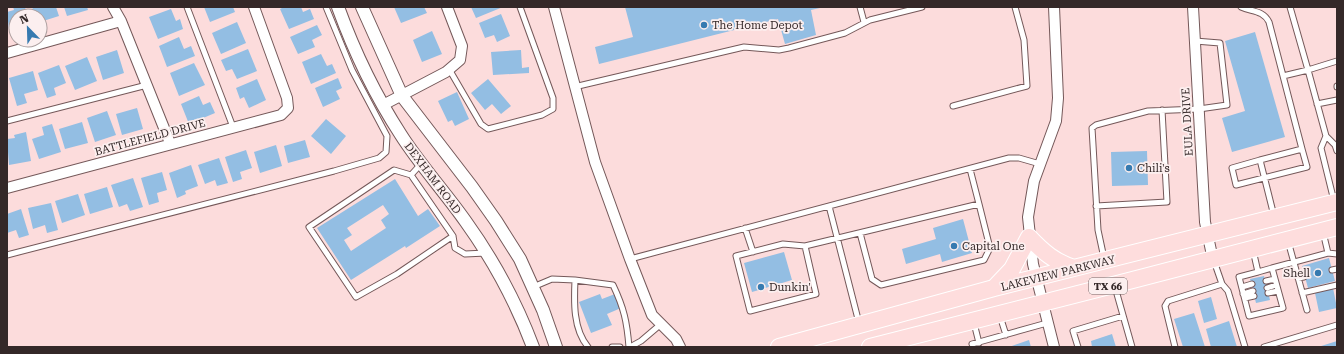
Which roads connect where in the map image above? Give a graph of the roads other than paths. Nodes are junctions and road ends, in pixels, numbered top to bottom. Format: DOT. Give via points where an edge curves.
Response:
graph roads {
  1 [pos="112,7"];
  2 [pos="187,7"];
  3 [pos="254,7"];
  4 [pos="326,7"];
  5 [pos="338,7"];
  6 [pos="362,7"];
  7 [pos="446,7"];
  8 [pos="520,7"];
  9 [pos="554,7"];
  10 [pos="860,7"];
  11 [pos="922,7"];
  12 [pos="1015,7"];
  13 [pos="1054,7"];
  14 [pos="1193,7"];
  15 [pos="1241,7"];
  16 [pos="1291,7"];
  17 [pos="121,21"];
  18 [pos="864,22"];
  19 [pos="1195,41"];
  20 [pos="7,53"];
  21 [pos="1337,62"];
  22 [pos="449,69"];
  23 [pos="1308,70"];
  24 [pos="1283,76"];
  25 [pos="147,86"];
  26 [pos="574,88"];
  27 [pos="402,96"];
  28 [pos="1337,100"];
  29 [pos="1317,104"];
  30 [pos="383,105"];
  31 [pos="953,106"];
  32 [pos="1199,109"];
  33 [pos="1162,110"];
  34 [pos="7,121"];
  35 [pos="233,127"];
  36 [pos="1326,136"];
  37 [pos="170,143"];
  38 [pos="1302,149"];
  39 [pos="1337,151"];
  40 [pos="1260,160"];
  41 [pos="421,164"];
  42 [pos="1040,164"];
  43 [pos="970,169"];
  44 [pos="411,175"];
  45 [pos="1264,178"];
  46 [pos="7,188"];
  47 [pos="979,204"];
  48 [pos="1336,204"];
  49 [pos="829,206"];
  50 [pos="1096,206"];
  51 [pos="1274,219"];
  52 [pos="745,228"];
  53 [pos="1330,229"];
  54 [pos="860,233"];
  55 [pos="453,236"];
  56 [pos="1207,236"];
  57 [pos="1029,237"];
  58 [pos="837,239"];
  59 [pos="1288,240"];
  60 [pos="805,246"];
  61 [pos="1253,249"];
  62 [pos="753,252"];
  63 [pos="487,253"];
  64 [pos="1328,253"];
  65 [pos="1337,254"];
  66 [pos="7,255"];
  67 [pos="630,259"];
  68 [pos="1214,260"];
  69 [pos="1105,261"];
  70 [pos="1293,262"];
  71 [pos="1074,268"];
  72 [pos="1272,268"];
  73 [pos="1258,272"];
  74 [pos="1304,277"];
  75 [pos="1036,278"];
  76 [pos="1298,278"];
  77 [pos="1274,279"];
  78 [pos="575,280"];
  79 [pos="1266,281"];
  80 [pos="1114,284"];
  81 [pos="1222,284"];
  82 [pos="1252,284"];
  83 [pos="1337,285"];
  84 [pos="533,287"];
  85 [pos="1242,287"];
  86 [pos="994,288"];
  87 [pos="1277,288"];
  88 [pos="1268,290"];
  89 [pos="1302,293"];
  90 [pos="1254,294"];
  91 [pos="1244,296"];
  92 [pos="1041,302"];
  93 [pos="1307,310"];
  94 [pos="1000,313"];
  95 [pos="1123,316"];
  96 [pos="973,320"];
  97 [pos="1047,323"];
  98 [pos="661,324"];
  99 [pos="1337,325"];
  100 [pos="860,326"];
  101 [pos="1006,335"];
  102 [pos="979,343"];
  103 [pos="972,344"];
  104 [pos="533,347"];
  105 [pos="556,347"];
  106 [pos="588,347"];
  107 [pos="612,347"];
  108 [pos="620,347"];
  109 [pos="630,347"];
  110 [pos="680,347"];
  111 [pos="780,347"];
  112 [pos="865,347"];
  113 [pos="870,347"];
  114 [pos="1054,347"];
  115 [pos="1078,347"];
  116 [pos="1132,347"];
  117 [pos="1175,347"];
  118 [pos="1245,347"];
  119 [pos="1264,347"];
  1 -- 17 [label="street"];
  2 -- 35 [label="lane"];
  3 -- 35 [label="street, BATTLEFIELD DRIVE" via="287,98 288,108 281,114"];
  4 -- 66 [label="lane" via="352,70 387,136 386,152 379,158"];
  5 -- 30 [label="street, DEXHAM ROAD"];
  6 -- 27 [label="street"];
  7 -- 22 [label="street" via="462,46 460,60"];
  8 -- 22 [label="lane" via="553,98 553,109 542,115 488,129 481,124"];
  9 -- 26 [label="street"];
  10 -- 18 [label="lane"];
  11 -- 18 [label="lane"];
  12 -- 31 [label="lane" via="1024,40 1027,86"];
  13 -- 42 [label="street" via="1058,98 1056,121"];
  14 -- 19 [label="street, EULA DRIVE"];
  15 -- 24 [label="lane" via="1266,16"];
  16 -- 23 [label="lane"];
  17 -- 20 [label="street"];
  17 -- 25 [label="street"];
  18 -- 26 [label="lane" via="845,33 789,48 779,50 744,47"];
  19 -- 32 [label="street, EULA DRIVE"];
  19 -- 32 [label="lane" via="1220,43 1227,105"];
  21 -- 23 [label="lane"];
  22 -- 27 [label="street"];
  23 -- 24 [label="lane"];
  23 -- 29 [label="lane"];
  24 -- 38 [label="lane"];
  25 -- 34 [label="lane"];
  25 -- 37 [label="street"];
  26 -- 67 [label="street" via="595,162"];
  27 -- 30 [label="street"];
  27 -- 84 [label="street" via="496,221 520,259"];
  28 -- 29 [label="lane"];
  29 -- 36 [label="lane"];
  30 -- 41 [label="street, DEXHAM ROAD"];
  32 -- 33 [label="lane"];
  32 -- 56 [label="street, EULA DRIVE"];
  33 -- 50 [label="lane" via="1148,111 1092,128"];
  33 -- 50 [label="lane" via="1167,202"];
  35 -- 37 [label="street, BATTLEFIELD DRIVE"];
  36 -- 39 [label="lane"];
  36 -- 48 [label="lane" via="1322,148"];
  37 -- 46 [label="street, BATTLEFIELD DRIVE"];
  38 -- 40 [label="lane"];
  38 -- 45 [label="lane" via="1307,167"];
  40 -- 45 [label="lane"];
  40 -- 45 [label="lane" via="1232,168 1233,174 1236,185"];
  41 -- 44 [label="lane"];
  41 -- 63 [label="street, DEXHAM ROAD"];
  42 -- 43 [label="lane" via="1025,159 1009,158"];
  42 -- 57 [label="street" via="1034,180 1028,217"];
  43 -- 47 [label="lane"];
  43 -- 49 [label="lane"];
  44 -- 55 [label="lane"];
  44 -- 55 [label="lane" via="394,170 309,227 356,297 397,274"];
  45 -- 51 [label="lane"];
  47 -- 54 [label="lane"];
  47 -- 54 [label="lane" via="990,248 984,260 881,285 872,278"];
  48 -- 51 [label="main road, LAKEVIEW PARKWAY / TX 66"];
  49 -- 52 [label="lane"];
  49 -- 58 [label="lane"];
  50 -- 69 [label="lane"];
  51 -- 56 [label="main road, LAKEVIEW PARKWAY / TX 66"];
  52 -- 62 [label="lane"];
  52 -- 67 [label="lane"];
  53 -- 59 [label="main road, TX 66"];
  53 -- 64 [label="lane"];
  54 -- 58 [label="lane"];
  55 -- 63 [label="lane" via="454,248 465,254"];
  56 -- 68 [label="street, EULA DRIVE"];
  56 -- 69 [label="main road, LAKEVIEW PARKWAY / TX 66"];
  57 -- 71 [label="main road" via="1052,259"];
  57 -- 75 [label="street"];
  57 -- 86 [label="main road" via="1012,269"];
  58 -- 60 [label="lane"];
  58 -- 100 [label="lane"];
  59 -- 61 [label="main road, TX 66"];
  59 -- 70 [label="lane"];
  60 -- 62 [label="lane" via="783,244"];
  60 -- 62 [label="lane" via="816,294 750,311 736,256"];
  61 -- 68 [label="main road, TX 66"];
  61 -- 73 [label="lane"];
  63 -- 104 [label="street, DEXHAM ROAD" via="519,311"];
  64 -- 65 [label="lane"];
  64 -- 70 [label="lane"];
  67 -- 98 [label="street" via="648,308"];
  68 -- 80 [label="main road, TX 66"];
  68 -- 81 [label="lane"];
  69 -- 71 [label="main road, LAKEVIEW PARKWAY / TX 66"];
  70 -- 72 [label="lane"];
  70 -- 76 [label="lane"];
  71 -- 75 [label="main road, LAKEVIEW PARKWAY / TX 66"];
  72 -- 73 [label="lane"];
  72 -- 77 [label="lane"];
  73 -- 85 [label="lane" via="1239,277"];
  74 -- 76 [label="lane"];
  75 -- 86 [label="main road, LAKEVIEW PARKWAY / TX 66"];
  75 -- 92 [label="street"];
  76 -- 89 [label="lane"];
  77 -- 79 [label="lane"];
  77 -- 87 [label="lane"];
  78 -- 84 [label="lane" via="552,279"];
  78 -- 106 [label="lane" via="575,316 584,343"];
  78 -- 109 [label="lane" via="613,285 626,318"];
  80 -- 92 [label="main road, TX 66"];
  80 -- 95 [label="lane"];
  81 -- 117 [label="lane" via="1168,301 1166,306"];
  81 -- 118 [label="lane" via="1228,291"];
  82 -- 85 [label="lane"];
  83 -- 89 [label="lane"];
  84 -- 105 [label="street"];
  85 -- 91 [label="lane"];
  86 -- 100 [label="main road, LAKEVIEW PARKWAY / TX 66"];
  87 -- 88 [label="lane"];
  87 -- 91 [label="lane" via="1282,308 1249,316"];
  89 -- 93 [label="lane"];
  90 -- 91 [label="lane"];
  92 -- 94 [label="main road, TX 66"];
  92 -- 97 [label="street"];
  94 -- 96 [label="main road, TX 66"];
  94 -- 101 [label="lane"];
  95 -- 115 [label="lane" via="1073,331"];
  95 -- 116 [label="lane"];
  96 -- 102 [label="lane"];
  96 -- 113 [label="main road, TX 66"];
  97 -- 101 [label="lane"];
  97 -- 114 [label="street"];
  98 -- 109 [label="lane" via="641,342"];
  98 -- 110 [label="street" via="676,339"];
  99 -- 119 [label="lane"];
  100 -- 111 [label="main road, LAKEVIEW PARKWAY / TX 66"];
  100 -- 112 [label="main road"];
  101 -- 102 [label="lane"];
  102 -- 103 [label="lane"];
  107 -- 108 [label="lane"];
}
